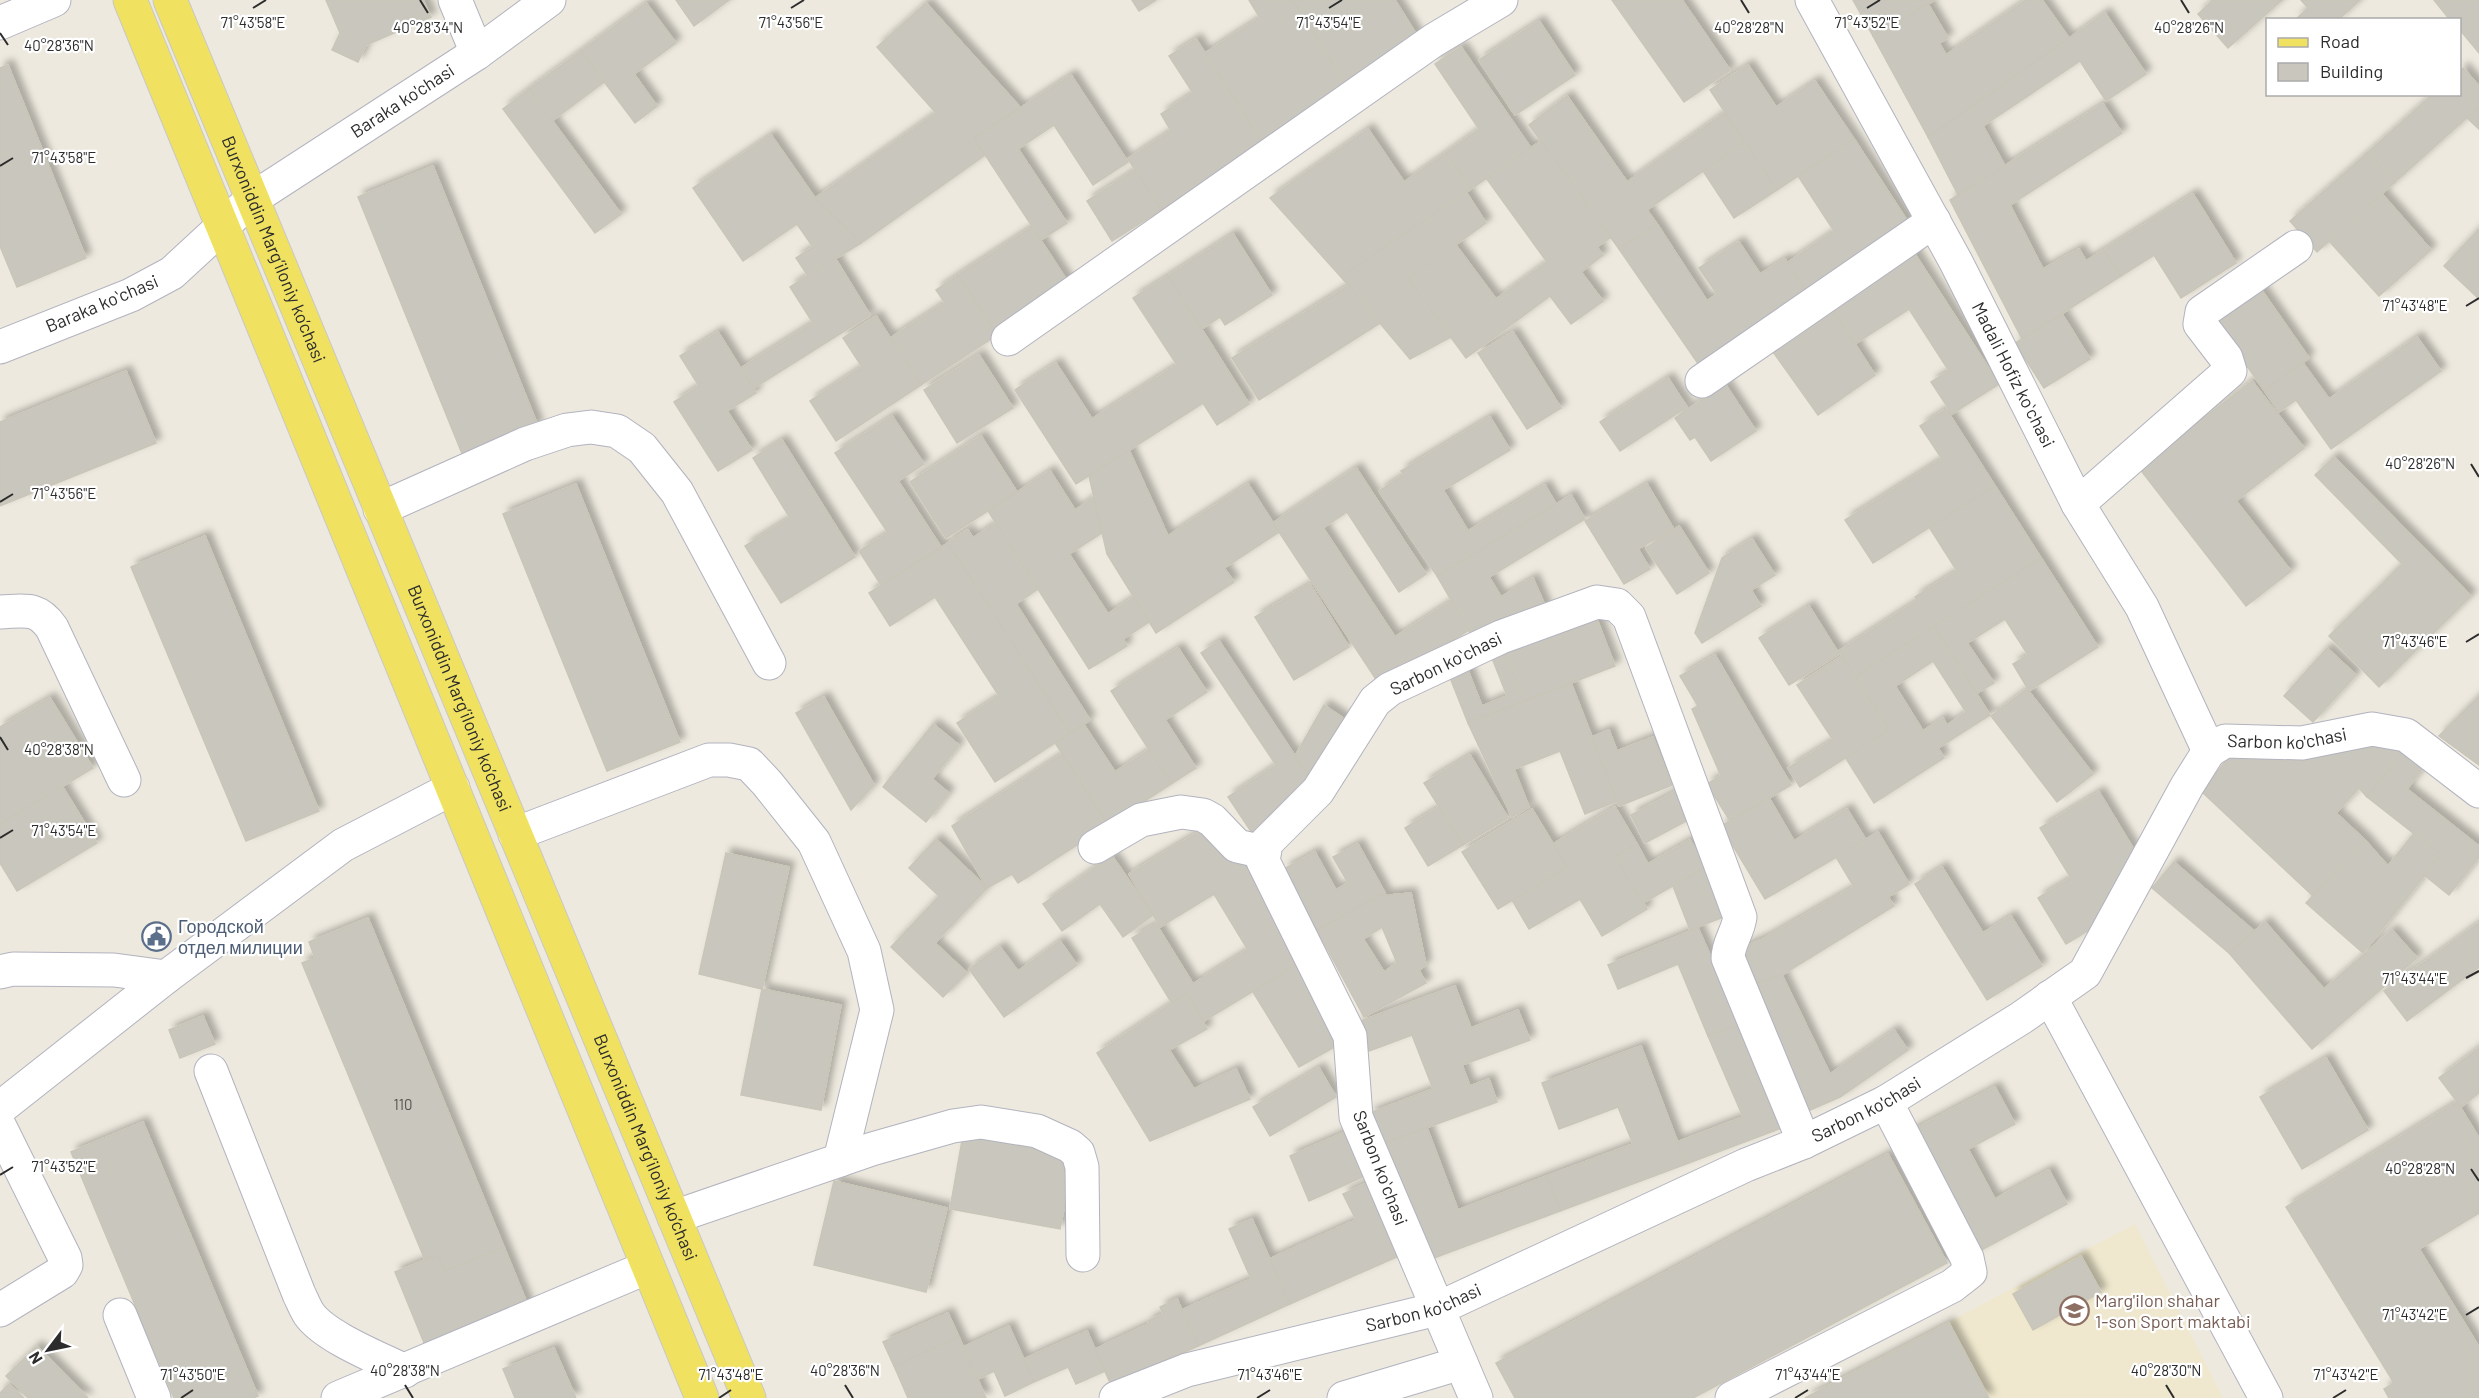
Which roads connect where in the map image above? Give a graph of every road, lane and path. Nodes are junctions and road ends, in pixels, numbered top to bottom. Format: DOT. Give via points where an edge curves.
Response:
graph roads {
  1 [pos="54,0"];
  2 [pos="130,0"];
  3 [pos="170,0"];
  4 [pos="455,0"];
  5 [pos="549,0"];
  6 [pos="1501,0"];
  7 [pos="1812,0"];
  8 [pos="0,23"];
  9 [pos="477,53"];
  10 [pos="252,199"];
  11 [pos="1934,221"];
  12 [pos="224,226"];
  13 [pos="2296,247"];
  14 [pos="3,336"];
  15 [pos="1008,339"];
  16 [pos="1702,381"];
  17 [pos="2078,504"];
  18 [pos="380,509"];
  19 [pos="0,612"];
  20 [pos="769,663"];
  21 [pos="2209,751"];
  22 [pos="124,780"];
  23 [pos="453,788"];
  24 [pos="2479,791"];
  25 [pos="515,834"];
  26 [pos="1095,847"];
  27 [pos="1264,852"];
  28 [pos="0,972"];
  29 [pos="166,977"];
  30 [pos="2050,997"];
  31 [pos="211,1071"];
  32 [pos="1886,1102"];
  33 [pos="0,1108"];
  34 [pos="0,1127"];
  35 [pos="1804,1142"];
  36 [pos="840,1160"];
  37 [pos="674,1217"];
  38 [pos="1083,1255"];
  39 [pos="648,1267"];
  40 [pos="1437,1308"];
  41 [pos="0,1310"];
  42 [pos="120,1316"];
  43 [pos="1461,1363"];
  44 [pos="405,1371"];
  45 [pos="154,1398"];
  46 [pos="338,1398"];
  47 [pos="702,1398"];
  48 [pos="749,1398"];
  49 [pos="1117,1398"];
  50 [pos="1344,1398"];
  51 [pos="1476,1398"];
  52 [pos="1732,1398"];
  53 [pos="2266,1398"];
  1 -- 8 [label="street"];
  2 -- 12 [label="main road, Burxoniddin Marg’iloniy ko’chasi"];
  3 -- 10 [label="main road, Burxoniddin Marg’iloniy ko’chasi"];
  4 -- 9 [label="street"];
  5 -- 9 [label="street, Baraka ko'chasi"];
  6 -- 15 [label="street" via="1434,40"];
  7 -- 11 [label="street, Madali Hofiz koʻchasi"];
  9 -- 10 [label="street, Baraka ko'chasi"];
  10 -- 12 [label="street, Baraka ko'chasi"];
  10 -- 18 [label="main road, Burxoniddin Marg’iloniy ko’chasi"];
  11 -- 16 [label="street"];
  11 -- 17 [label="street, Madali Hofiz koʻchasi"];
  12 -- 14 [label="street, Baraka koʻchasi" via="172,273 154,284"];
  12 -- 23 [label="main road, Burxoniddin Marg’iloniy ko’chasi"];
  13 -- 17 [label="street" via="2202,312 2200,324 2226,358 2230,371"];
  17 -- 21 [label="street, Madali Hofiz koʻchasi" via="2142,606"];
  18 -- 20 [label="street" via="525,444 567,430 591,427 617,431 642,448 677,492"];
  18 -- 25 [label="main road, Burxoniddin Marg’iloniy ko’chasi"];
  19 -- 22 [label="street" via="36,611 44,616"];
  21 -- 24 [label="street, Sarbon ko'chasi" via="2225,741 2302,743 2372,729 2406,735"];
  21 -- 30 [label="street, Sarbon ko'chasi" via="2085,973"];
  23 -- 29 [label="street" via="343,845"];
  23 -- 39 [label="main road, Burxoniddin Marg’iloniy ko’chasi"];
  25 -- 36 [label="street" via="709,760 749,764 814,842 864,951 877,1010"];
  25 -- 37 [label="main road, Burxoniddin Marg’iloniy ko’chasi"];
  26 -- 27 [label="street" via="1141,820 1181,812 1203,815 1237,846"];
  27 -- 35 [label="street, Sarbon koʻchasi" via="1266,843 1318,791 1375,701 1390,689 1501,637 1597,602 1617,605 1629,617 1740,917 1728,958"];
  27 -- 40 [label="street, Sarbon koʻchasi" via="1263,861 1350,1036 1356,1117"];
  28 -- 29 [label="street" via="114,970"];
  29 -- 33 [label="street"];
  30 -- 32 [label="street, Sarbon ko'chasi"];
  30 -- 53 [label="street"];
  31 -- 44 [label="street" via="309,1315 328,1332"];
  32 -- 35 [label="street, Sarbon ko'chasi"];
  32 -- 52 [label="street" via="1967,1258 1970,1272 1952,1286"];
  34 -- 41 [label="street" via="66,1265 62,1272"];
  35 -- 40 [label="street, Sarbon ko'chasi"];
  36 -- 37 [label="street"];
  36 -- 38 [label="street" via="981,1122 1037,1131 1070,1146 1078,1154 1082,1167"];
  37 -- 48 [label="main road, Burxoniddin Marg’iloniy ko’chasi"];
  39 -- 44 [label="street"];
  39 -- 47 [label="main road, Burxoniddin Marg’iloniy ko’chasi"];
  40 -- 43 [label="street, Sarbon koʻchasi"];
  40 -- 49 [label="street, Sarbon ko'chasi" via="1187,1370"];
  42 -- 45 [label="street"];
  43 -- 50 [label="street"];
  43 -- 51 [label="street, Sarbon koʻchasi"];
  44 -- 46 [label="street"];
}
